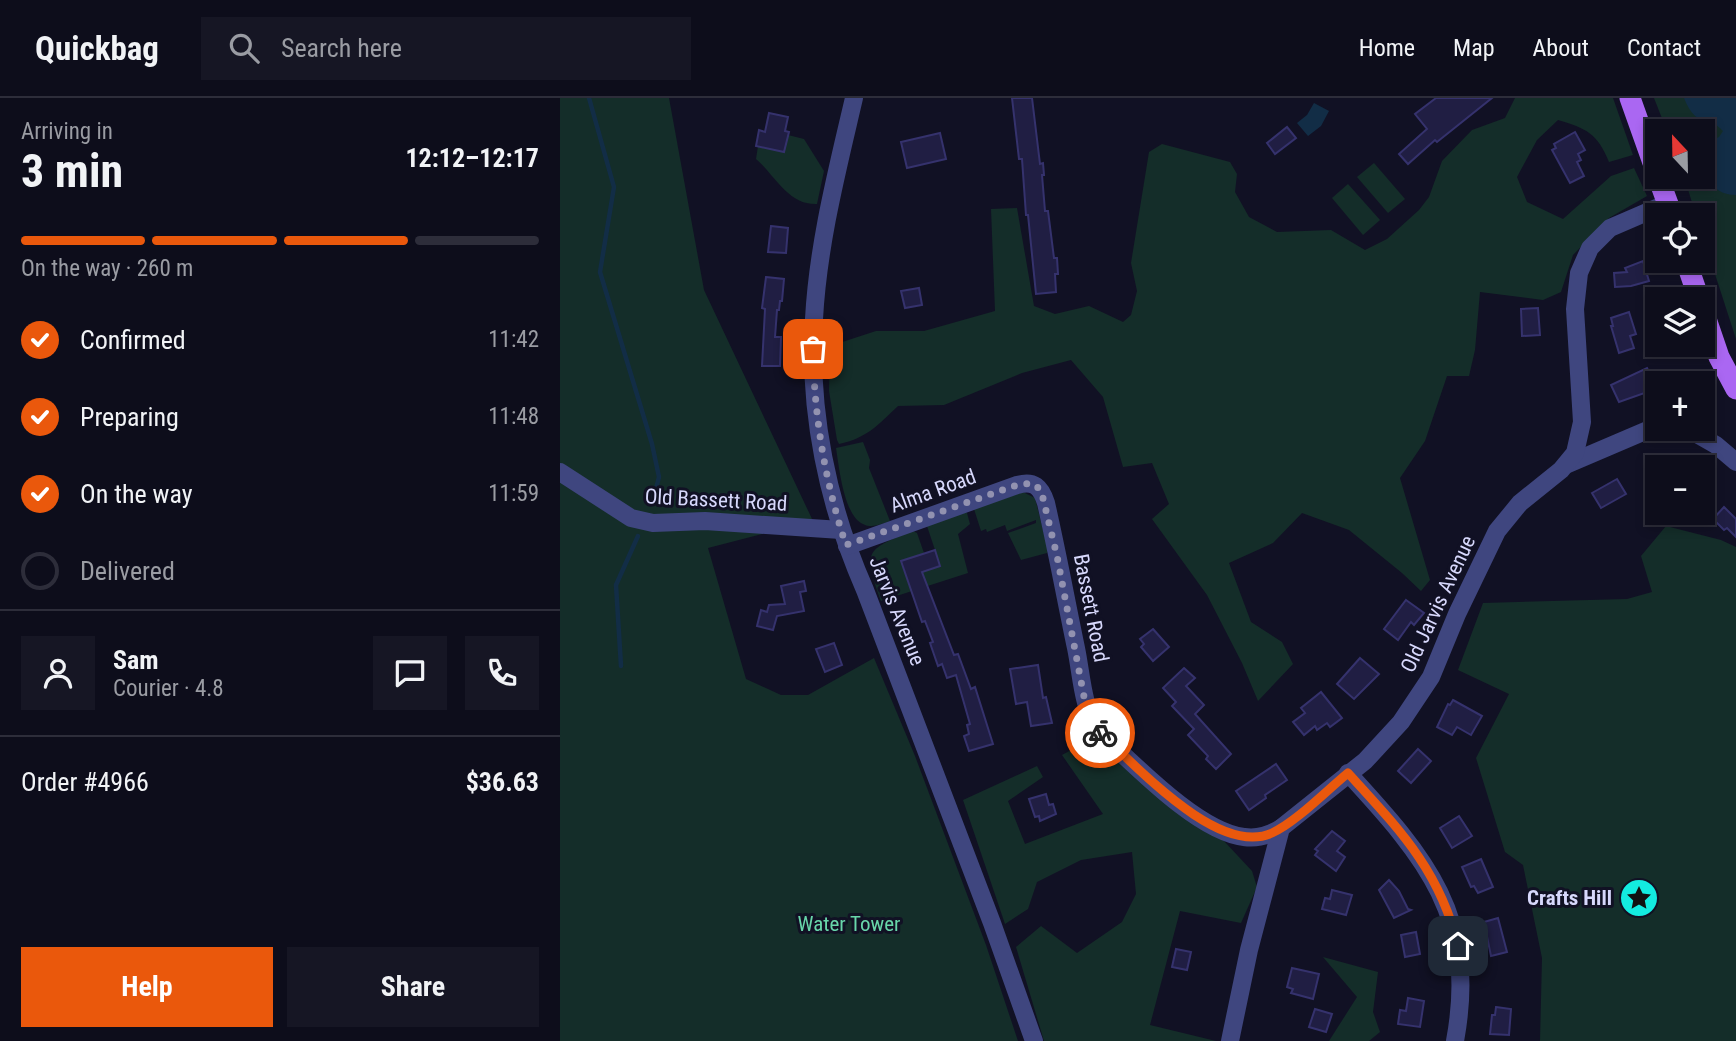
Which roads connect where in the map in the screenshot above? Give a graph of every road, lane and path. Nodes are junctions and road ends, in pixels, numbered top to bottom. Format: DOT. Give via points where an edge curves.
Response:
graph roads {
  1 [pos="854,98"];
  2 [pos="1630,98"];
  3 [pos="1645,139"];
  4 [pos="1645,217"];
  5 [pos="1715,345"];
  6 [pos="1736,389"];
  7 [pos="1645,431"];
  8 [pos="1709,441"];
  9 [pos="1736,461"];
  10 [pos="1568,464"];
  11 [pos="560,472"];
  12 [pos="1035,485"];
  13 [pos="844,538"];
  14 [pos="1348,773"];
  15 [pos="1281,828"];
  16 [pos="1034,1041"];
  17 [pos="1230,1041"];
  18 [pos="1455,1041"];
  1 -- 13 [label="street, Jarvis Avenue" via="828,212 814,321 813,379 820,434"];
  2 -- 3 [label="main road"];
  4 -- 10 [label="street" via="1609,228 1590,248 1581,267 1575,309 1582,422"];
  5 -- 6 [label="main road"];
  7 -- 10 [label="street, Old Jarvis Avenue"];
  8 -- 9 [label="street"];
  10 -- 14 [label="street, Old Jarvis Avenue" via="1534,490 1497,531 1422,693 1388,738"];
  11 -- 13 [label="street, Old Bassett Road" via="631,518 653,523 705,521"];
  12 -- 13 [label="street, Alma Road" via="1017,485"];
  12 -- 15 [label="street, Bassett Road" via="1046,503 1086,707 1099,732 1165,792 1213,826 1252,837"];
  13 -- 16 [label="street, Jarvis Avenue"];
  14 -- 15 [label="street, Old Jarvis Avenue"];
  14 -- 18 [label="street" via="1415,850 1447,910 1461,975"];
  15 -- 17 [label="street"];
}
